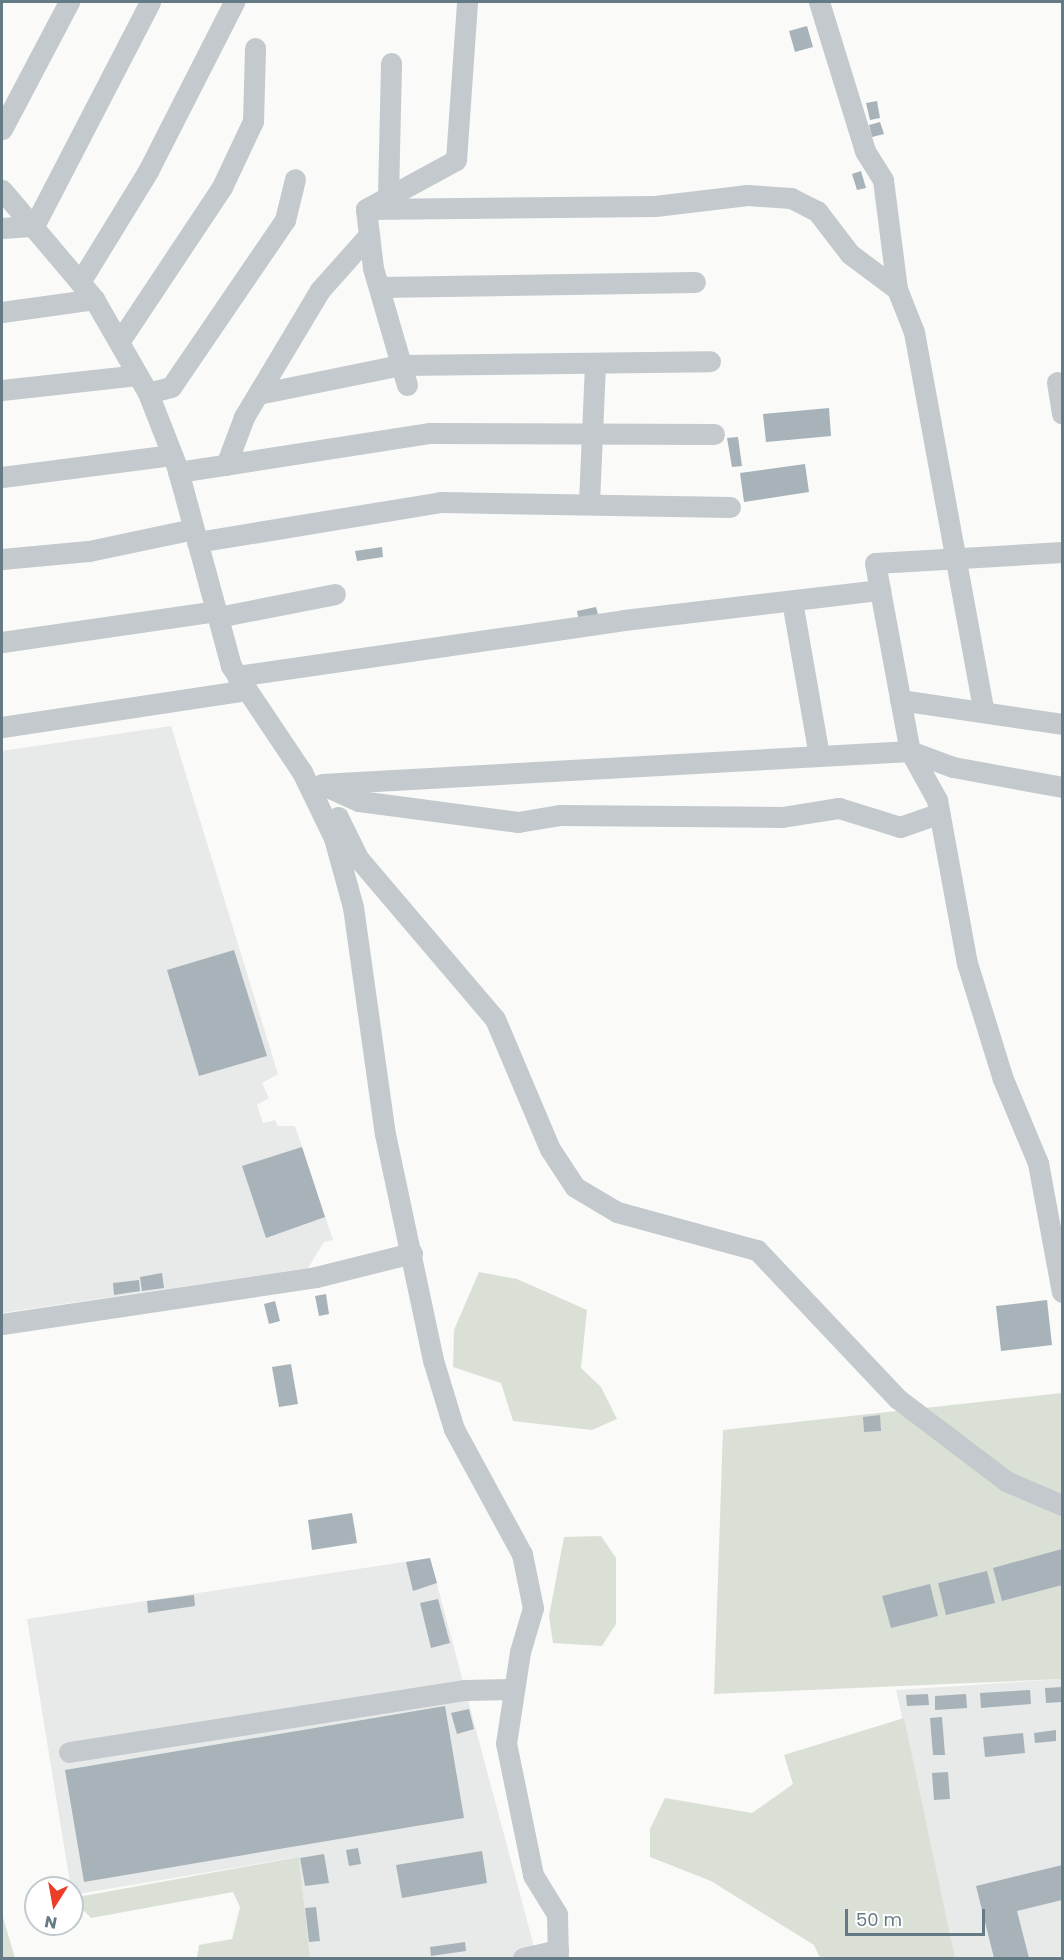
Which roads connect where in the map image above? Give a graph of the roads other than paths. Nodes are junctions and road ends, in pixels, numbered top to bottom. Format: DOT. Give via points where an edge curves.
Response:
graph roads {
  1 [pos="69,2"];
  2 [pos="150,2"];
  3 [pos="234,2"];
  4 [pos="466,2"];
  5 [pos="819,2"];
  6 [pos="255,48"];
  7 [pos="391,63"];
  8 [pos="2,129"];
  9 [pos="295,179"];
  10 [pos="2,190"];
  11 [pos="388,197"];
  12 [pos="366,209"];
  13 [pos="34,226"];
  14 [pos="2,228"];
  15 [pos="369,235"];
  16 [pos="80,282"];
  17 [pos="695,282"];
  18 [pos="379,287"];
  19 [pos="897,289"];
  20 [pos="94,299"];
  21 [pos="2,312"];
  22 [pos="119,342"];
  23 [pos="710,361"];
  24 [pos="595,363"];
  25 [pos="404,375"];
  26 [pos="1057,382"];
  27 [pos="143,384"];
  28 [pos="2,390"];
  29 [pos="258,394"];
  30 [pos="1062,414"];
  31 [pos="592,434"];
  32 [pos="714,434"];
  33 [pos="175,463"];
  34 [pos="226,465"];
  35 [pos="2,477"];
  36 [pos="589,502"];
  37 [pos="730,507"];
  38 [pos="195,536"];
  39 [pos="1062,552"];
  40 [pos="956,558"];
  41 [pos="2,559"];
  42 [pos="880,590"];
  43 [pos="335,594"];
  44 [pos="792,601"];
  45 [pos="217,614"];
  46 [pos="2,642"];
  47 [pos="242,683"];
  48 [pos="900,700"];
  49 [pos="258,709"];
  50 [pos="984,712"];
  51 [pos="1062,724"];
  52 [pos="2,727"];
  53 [pos="910,751"];
  54 [pos="819,756"];
  55 [pos="322,784"];
  56 [pos="1062,787"];
  57 [pos="940,813"];
  58 [pos="412,1253"];
  59 [pos="1062,1292"];
  60 [pos="2,1324"];
  61 [pos="1062,1504"];
  62 [pos="514,1689"];
  63 [pos="69,1752"];
  64 [pos="558,1954"];
  65 [pos="523,1959"];
  1 -- 8 [label="street"];
  2 -- 13 [label="street"];
  3 -- 16 [label="street" via="148,171"];
  4 -- 11 [label="street" via="456,160"];
  5 -- 19 [label="street" via="865,151 883,180"];
  6 -- 22 [label="street" via="253,121 222,187"];
  7 -- 11 [label="street"];
  9 -- 27 [label="street" via="285,220 171,387"];
  10 -- 13 [label="street"];
  11 -- 12 [label="street"];
  12 -- 15 [label="street"];
  12 -- 19 [label="street" via="655,206 747,195 791,198 817,212 850,254"];
  13 -- 14 [label="street"];
  13 -- 16 [label="street"];
  15 -- 18 [label="street"];
  15 -- 29 [label="street" via="320,290"];
  16 -- 20 [label="street"];
  17 -- 18 [label="street"];
  18 -- 25 [label="street"];
  19 -- 40 [label="street" via="914,332"];
  20 -- 21 [label="street"];
  20 -- 22 [label="street"];
  22 -- 27 [label="street"];
  23 -- 24 [label="street"];
  24 -- 25 [label="street"];
  24 -- 31 [label="street"];
  25 -- 29 [label="street"];
  26 -- 30 [label="street"];
  27 -- 28 [label="street"];
  27 -- 33 [label="street"];
  29 -- 34 [label="street"];
  31 -- 32 [label="street"];
  31 -- 34 [label="street" via="430,434"];
  31 -- 36 [label="street"];
  33 -- 34 [label="street"];
  33 -- 35 [label="street"];
  33 -- 38 [label="street"];
  36 -- 37 [label="street"];
  36 -- 38 [label="street" via="440,501"];
  38 -- 41 [label="street"];
  38 -- 45 [label="street"];
  39 -- 40 [label="street"];
  40 -- 42 [label="street" via="876,563"];
  40 -- 50 [label="street"];
  42 -- 44 [label="street"];
  42 -- 48 [label="street"];
  43 -- 45 [label="street"];
  44 -- 47 [label="street"];
  44 -- 54 [label="street"];
  45 -- 46 [label="street"];
  45 -- 47 [label="street"];
  47 -- 49 [label="street"];
  47 -- 52 [label="street"];
  48 -- 50 [label="street"];
  48 -- 53 [label="street"];
  49 -- 55 [label="street" via="306,756"];
  49 -- 58 [label="street" via="302,772 334,838 353,907 385,1134"];
  50 -- 51 [label="street"];
  53 -- 54 [label="street"];
  53 -- 56 [label="street" via="953,767"];
  53 -- 57 [label="street"];
  54 -- 55 [label="street"];
  55 -- 57 [label="street" via="359,801 518,822 561,815 782,818 839,808 900,827"];
  55 -- 61 [label="street" via="358,858 495,1019 550,1149 575,1187 617,1212 757,1250 898,1399 1006,1481"];
  57 -- 59 [label="street" via="967,963 1004,1079 1038,1163"];
  58 -- 60 [label="street" via="316,1277"];
  58 -- 62 [label="street" via="433,1360 454,1429 522,1554 533,1608"];
  62 -- 63 [label="street" via="465,1690"];
  62 -- 64 [label="street" via="506,1743 533,1875 557,1914"];
  64 -- 65 [label="street"];
}
